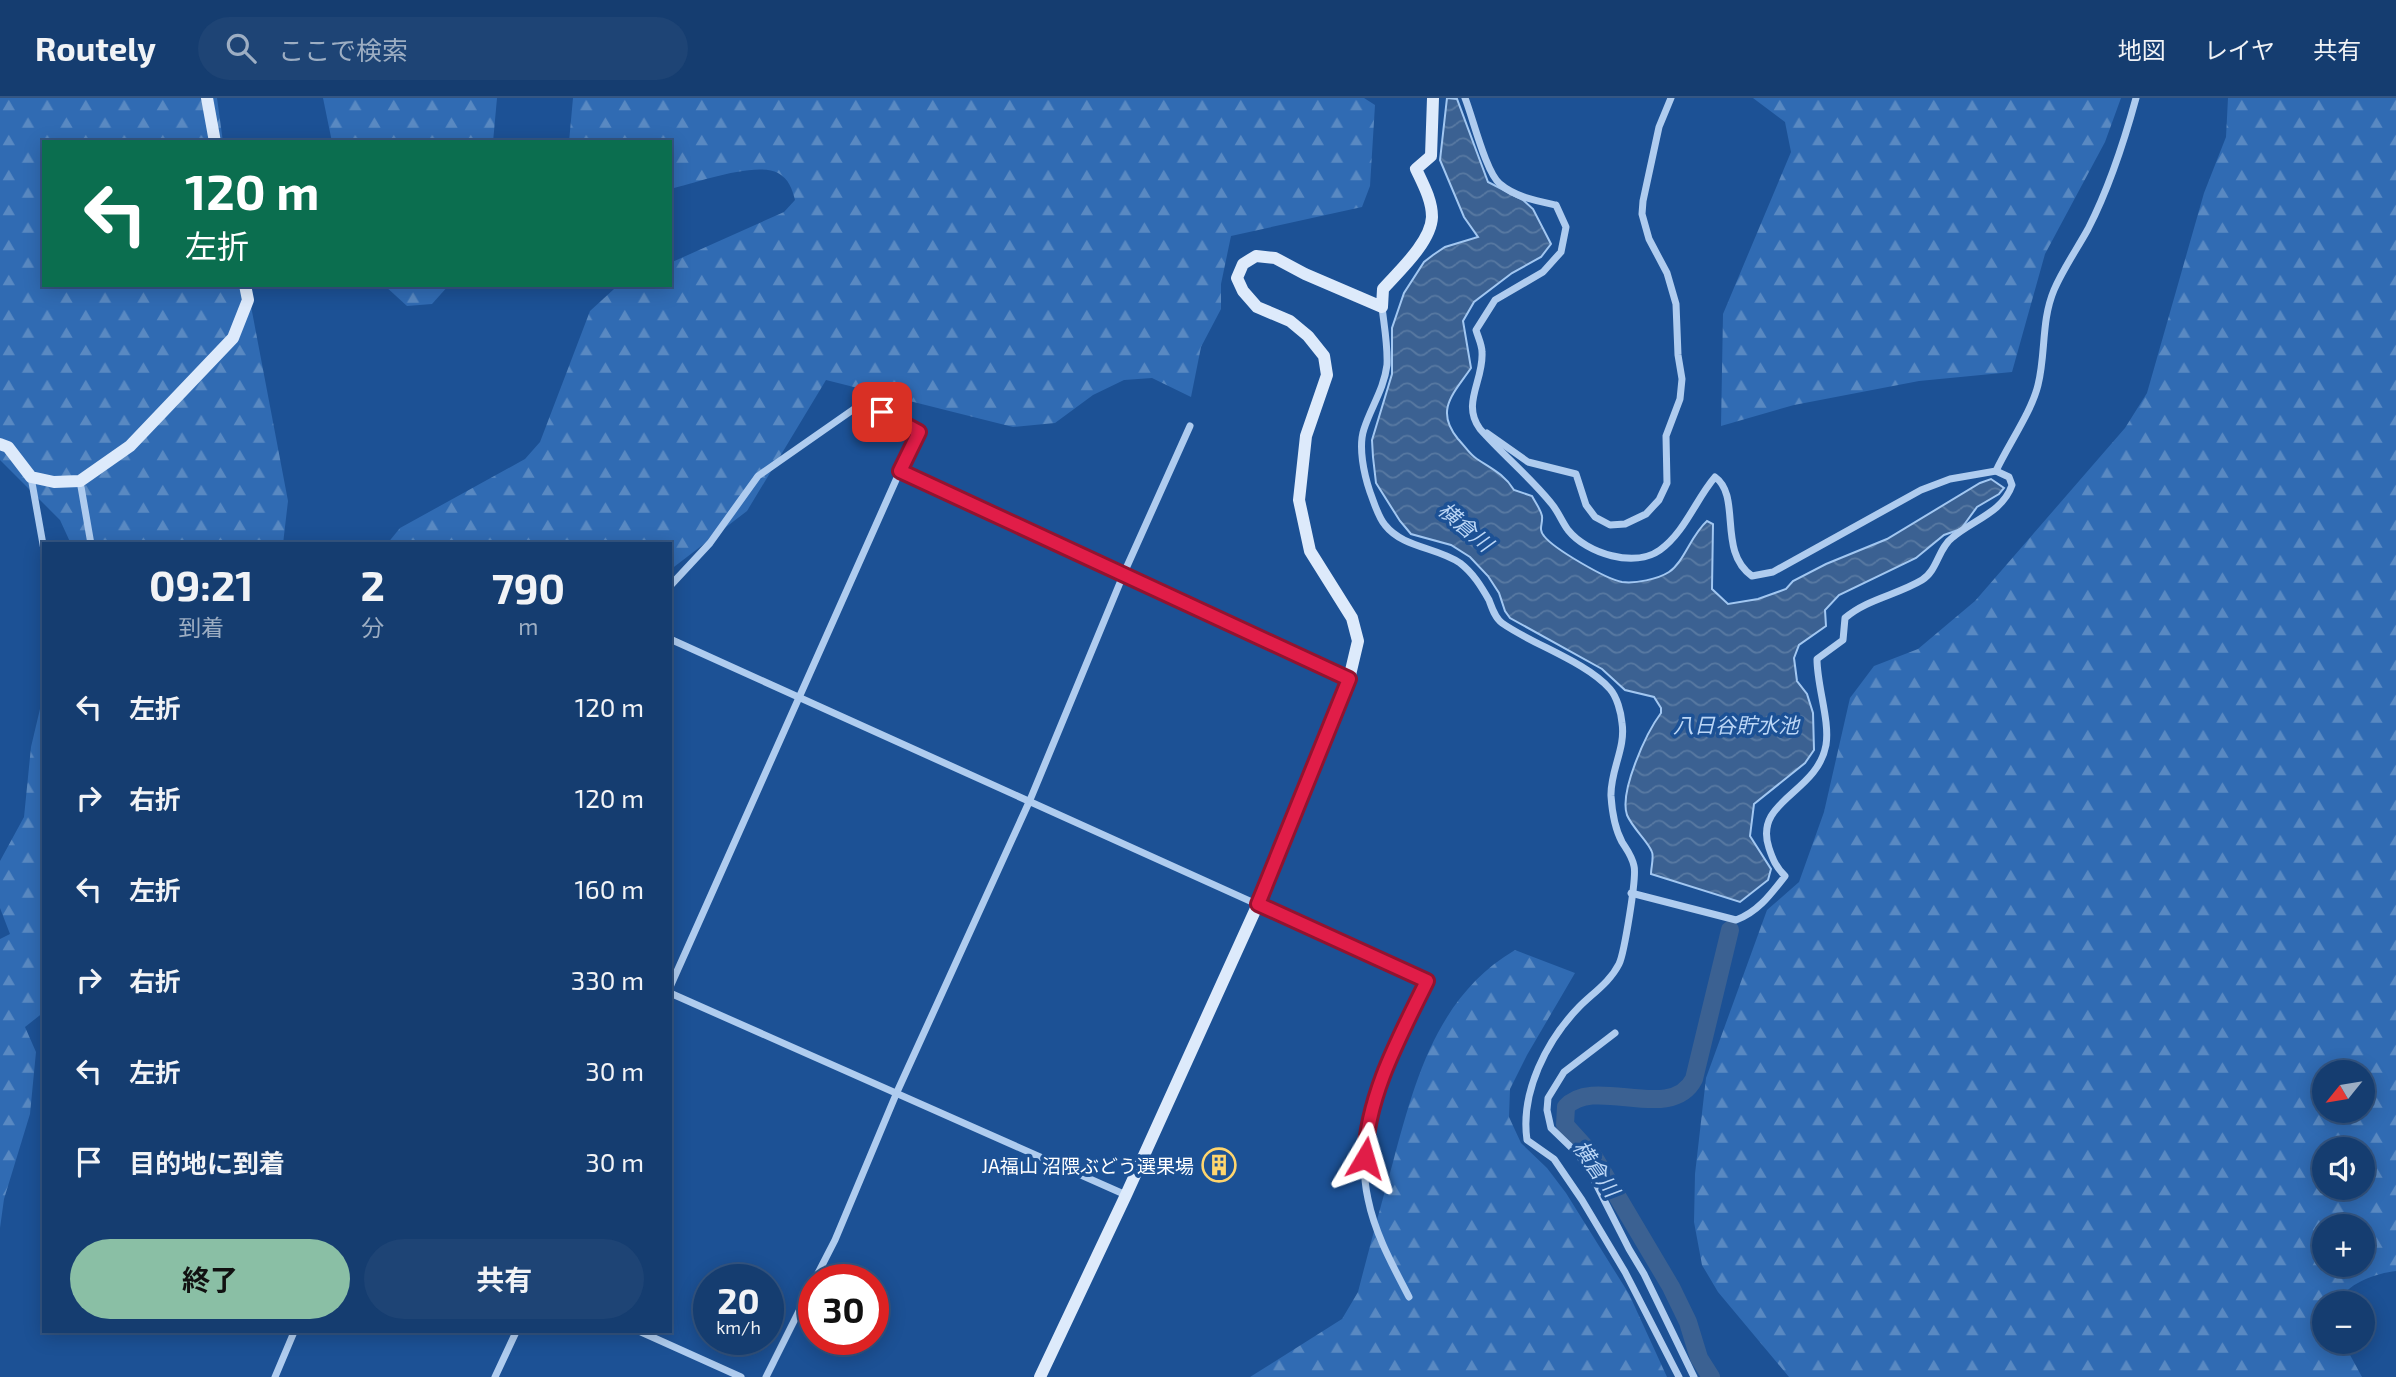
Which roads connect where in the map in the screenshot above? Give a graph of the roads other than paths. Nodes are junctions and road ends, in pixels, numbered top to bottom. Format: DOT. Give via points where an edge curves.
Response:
graph roads {
  1 [pos="207,98"];
  2 [pos="1433,98"];
  3 [pos="1465,98"];
  4 [pos="1671,98"];
  5 [pos="2136,98"];
  6 [pos="215,140"];
  7 [pos="245,287"];
  8 [pos="1382,307"];
  9 [pos="1190,426"];
  10 [pos="1480,429"];
  11 [pos="0,444"];
  12 [pos="900,471"];
  13 [pos="1996,471"];
  14 [pos="30,477"];
  15 [pos="80,481"];
  16 [pos="42,542"];
  17 [pos="91,542"];
  18 [pos="1124,573"];
  19 [pos="672,584"];
  20 [pos="672,640"];
  21 [pos="1349,679"];
  22 [pos="799,698"];
  23 [pos="1030,800"];
  24 [pos="1632,893"];
  25 [pos="1258,904"];
  26 [pos="672,983"];
  27 [pos="672,994"];
  28 [pos="1615,1032"];
  29 [pos="897,1092"];
  30 [pos="1126,1195"];
  31 [pos="822,1264"];
  32 [pos="1409,1297"];
  33 [pos="798,1312"];
  34 [pos="294,1333"];
  35 [pos="516,1333"];
  36 [pos="643,1333"];
  37 [pos="275,1377"];
  38 [pos="495,1377"];
  39 [pos="741,1377"];
  40 [pos="766,1377"];
  41 [pos="1040,1377"];
  42 [pos="1679,1377"];
  43 [pos="1694,1377"];
  1 -- 6 [label="street"];
  2 -- 8 [label="street" via="1431,156 1416,169 1432,215 1429,231 1383,289"];
  3 -- 10 [label="street" via="1491,175 1526,198 1556,205 1566,227 1561,252 1543,272 1495,300 1476,330 1482,351 1471,410"];
  4 -- 10 [label="street" via="1659,127 1642,214 1676,304 1682,379 1666,436 1667,483 1659,500 1646,514 1610,525 1586,505 1576,474 1528,462"];
  5 -- 13 [label="street" via="2107,185 2046,311 2033,402"];
  7 -- 15 [label="street" via="248,300 233,338 130,446"];
  8 -- 21 [label="street" via="1275,258 1256,256 1243,264 1237,278 1257,307 1290,321 1324,356 1327,375 1306,436 1299,500 1310,551 1352,618 1358,641"];
  8 -- 24 [label="street" via="1387,363 1361,444 1369,489 1379,513 1396,536 1442,553 1473,575 1499,621 1611,689 1623,725 1611,794 1618,830 1635,867"];
  9 -- 18 [label="street"];
  10 -- 13 [label="street" via="1551,503 1569,531 1589,548 1608,556 1643,557 1661,550 1715,477 1725,494 1734,555 1741,569 1752,576 1773,572 1921,490 1950,479"];
  11 -- 14 [label="street" via="8,447"];
  12 -- 18 [label="street"];
  12 -- 19 [label="street" via="919,432 864,402 758,476 710,543"];
  12 -- 22 [label="street"];
  13 -- 24 [label="street" via="2009,477 2009,496 1952,537 1925,578 1856,609 1846,618 1843,640 1817,659 1826,744 1821,763 1779,805 1766,825 1775,866 1785,876 1765,901 1736,920"];
  14 -- 15 [label="street"];
  14 -- 16 [label="street"];
  15 -- 17 [label="street"];
  18 -- 21 [label="street"];
  18 -- 23 [label="street"];
  20 -- 22 [label="street"];
  21 -- 25 [label="street"];
  22 -- 23 [label="street"];
  22 -- 26 [label="street"];
  23 -- 25 [label="street"];
  23 -- 29 [label="street"];
  24 -- 42 [label="street" via="1620,963 1551,1040 1529,1096 1525,1131 1527,1140 1554,1159 1582,1200"];
  25 -- 30 [label="street"];
  25 -- 32 [label="street" via="1427,981 1394,1049 1365,1142 1367,1199"];
  27 -- 29 [label="street"];
  28 -- 43 [label="street" via="1564,1072 1546,1110 1551,1128 1578,1154 1594,1180"];
  29 -- 30 [label="street"];
  29 -- 31 [label="street"];
  30 -- 41 [label="street"];
  33 -- 40 [label="street"];
  34 -- 37 [label="street"];
  35 -- 38 [label="street"];
  36 -- 39 [label="street"];
}
